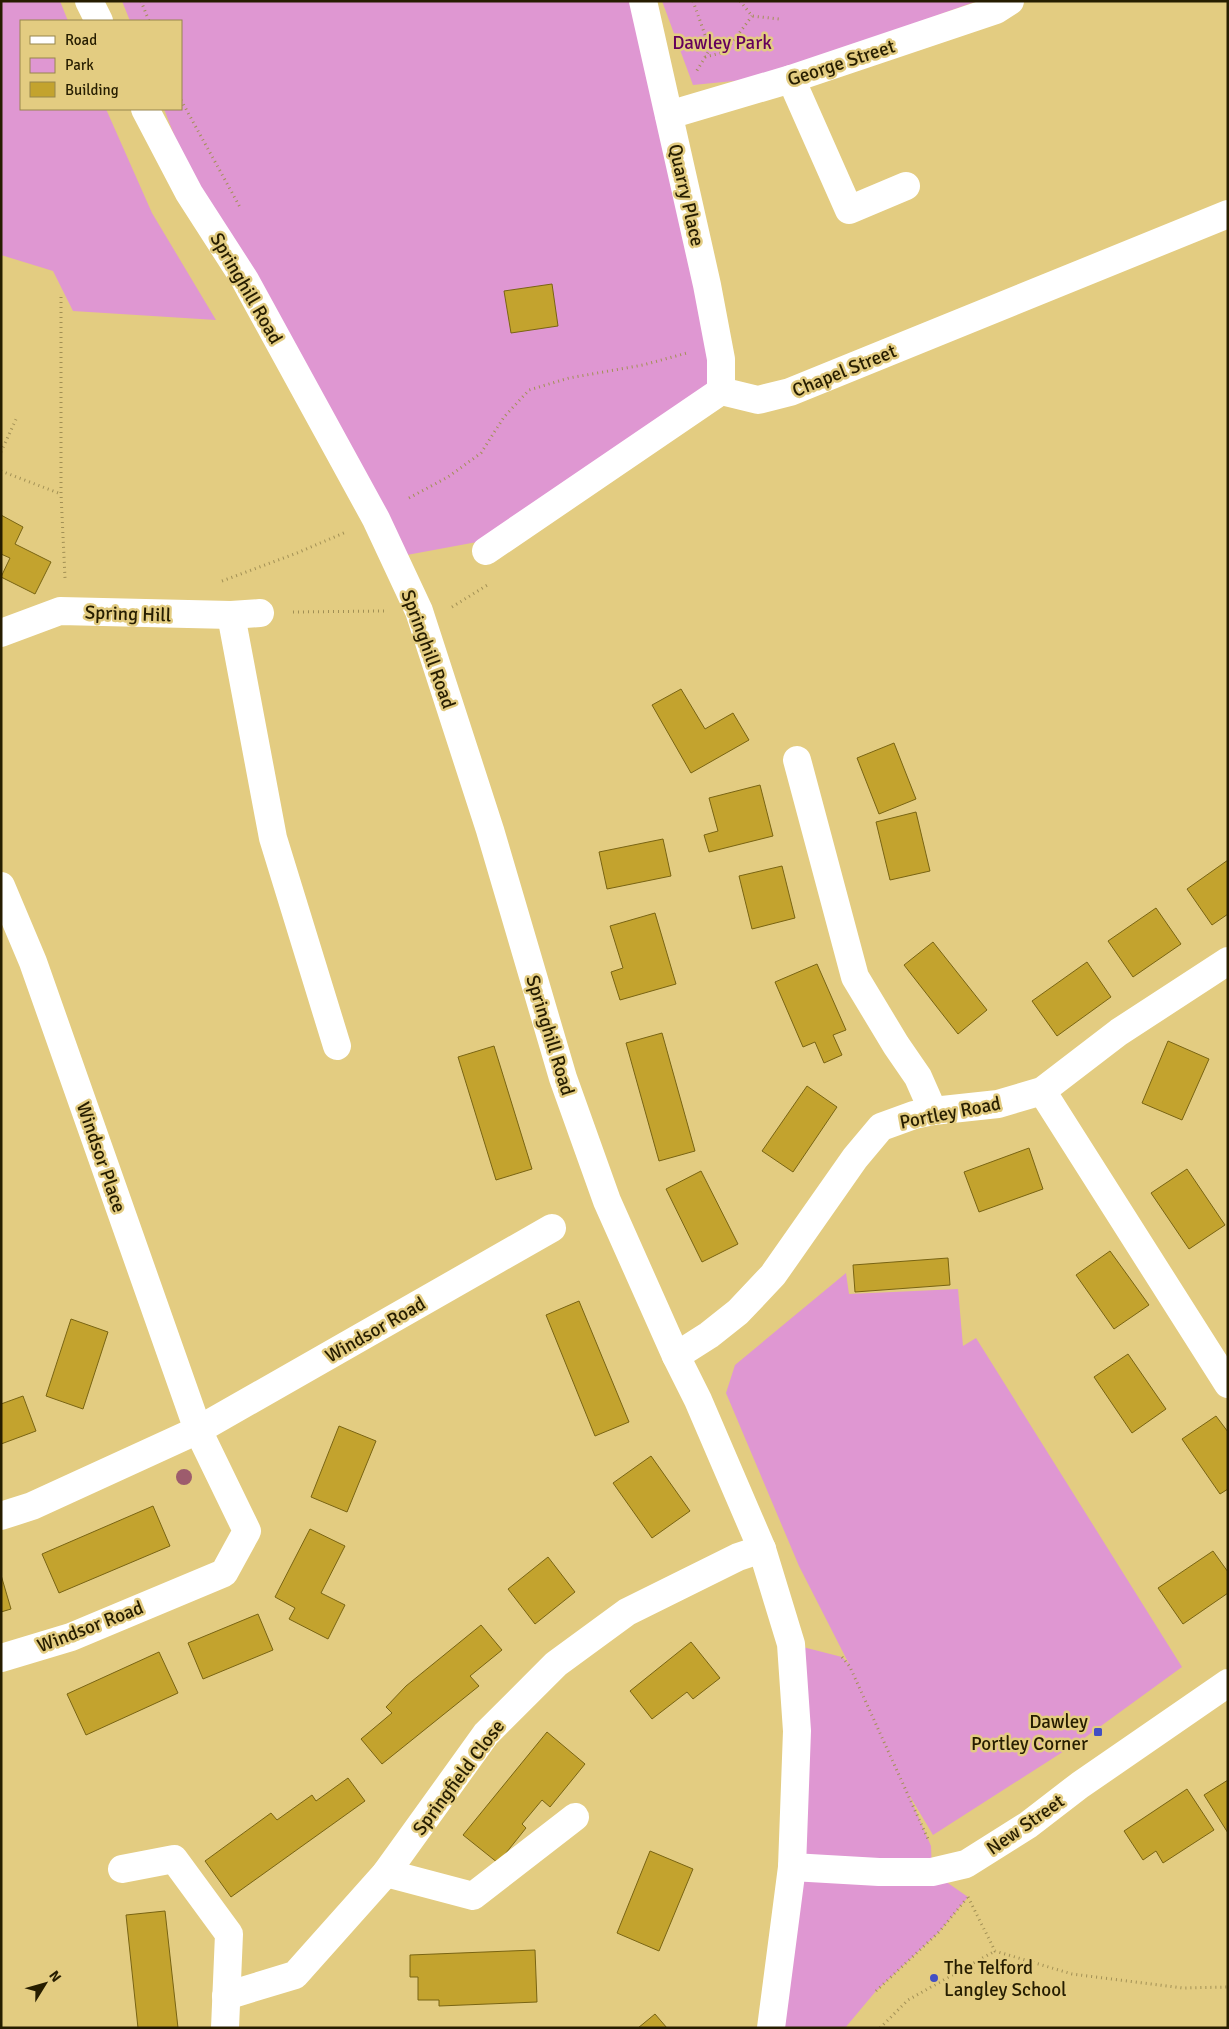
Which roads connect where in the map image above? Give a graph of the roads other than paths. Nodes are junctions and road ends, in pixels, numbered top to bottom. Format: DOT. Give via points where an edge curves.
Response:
graph roads {
  1 [pos="89,1"];
  2 [pos="643,1"];
  3 [pos="1010,1"];
  4 [pos="98,20"];
  5 [pos="791,79"];
  6 [pos="146,110"];
  7 [pos="669,115"];
  8 [pos="906,186"];
  9 [pos="1228,214"];
  10 [pos="721,390"];
  11 [pos="486,551"];
  12 [pos="260,613"];
  13 [pos="231,615"];
  14 [pos="1,633"];
  15 [pos="796,760"];
  16 [pos="1,886"];
  17 [pos="1228,961"];
  18 [pos="337,1046"];
  19 [pos="1042,1091"];
  20 [pos="933,1111"];
  21 [pos="552,1228"];
  22 [pos="676,1356"];
  23 [pos="1228,1384"];
  24 [pos="198,1430"];
  25 [pos="1,1516"];
  26 [pos="762,1548"];
  27 [pos="1,1658"];
  28 [pos="1228,1683"];
  29 [pos="575,1817"];
  30 [pos="792,1867"];
  31 [pos="122,1869"];
  32 [pos="386,1872"];
  33 [pos="226,1996"];
  34 [pos="225,2028"];
  35 [pos="771,2028"];
  1 -- 4 [label="street"];
  2 -- 7 [label="street, Quarry Place"];
  3 -- 5 [label="street, George Street" via="996,10"];
  5 -- 7 [label="street, George Street"];
  5 -- 8 [label="street" via="849,210"];
  6 -- 22 [label="street, Springhill Road" via="189,193 245,280 376,519 419,611 490,830 563,1078 607,1202"];
  7 -- 10 [label="street, Quarry Place" via="721,359"];
  9 -- 10 [label="street, Chapel Street" via="790,392 758,400"];
  10 -- 11 [label="street"];
  12 -- 13 [label="street, Spring Hill"];
  13 -- 14 [label="street, Spring Hill" via="60,611"];
  13 -- 18 [label="street" via="273,838"];
  15 -- 20 [label="street" via="855,977 918,1077"];
  16 -- 24 [label="street, Windsor Place" via="34,962"];
  17 -- 19 [label="street, Portley Road" via="1119,1032"];
  19 -- 20 [label="street, Portley Road" via="998,1104"];
  19 -- 23 [label="street"];
  20 -- 22 [label="street, Portley Road" via="881,1127 855,1158 773,1275 738,1312 709,1336"];
  21 -- 24 [label="street, Windsor Road"];
  22 -- 26 [label="street, Springhill Road"];
  24 -- 25 [label="street, Windsor Road" via="32,1506"];
  24 -- 27 [label="street, Windsor Road" via="247,1531 224,1573 71,1637"];
  26 -- 30 [label="street, Springhill Road" via="791,1644 798,1731"];
  26 -- 32 [label="street, Springfield Close" via="627,1612 556,1664 486,1734"];
  28 -- 30 [label="street, New Street" via="1080,1785 1028,1825 966,1864 932,1872"];
  29 -- 32 [label="street" via="473,1896"];
  30 -- 35 [label="street, Springhill Road"];
  31 -- 33 [label="street" via="174,1859 229,1934"];
  32 -- 33 [label="street, Springfield Close" via="295,1974"];
  33 -- 34 [label="street"];
}
